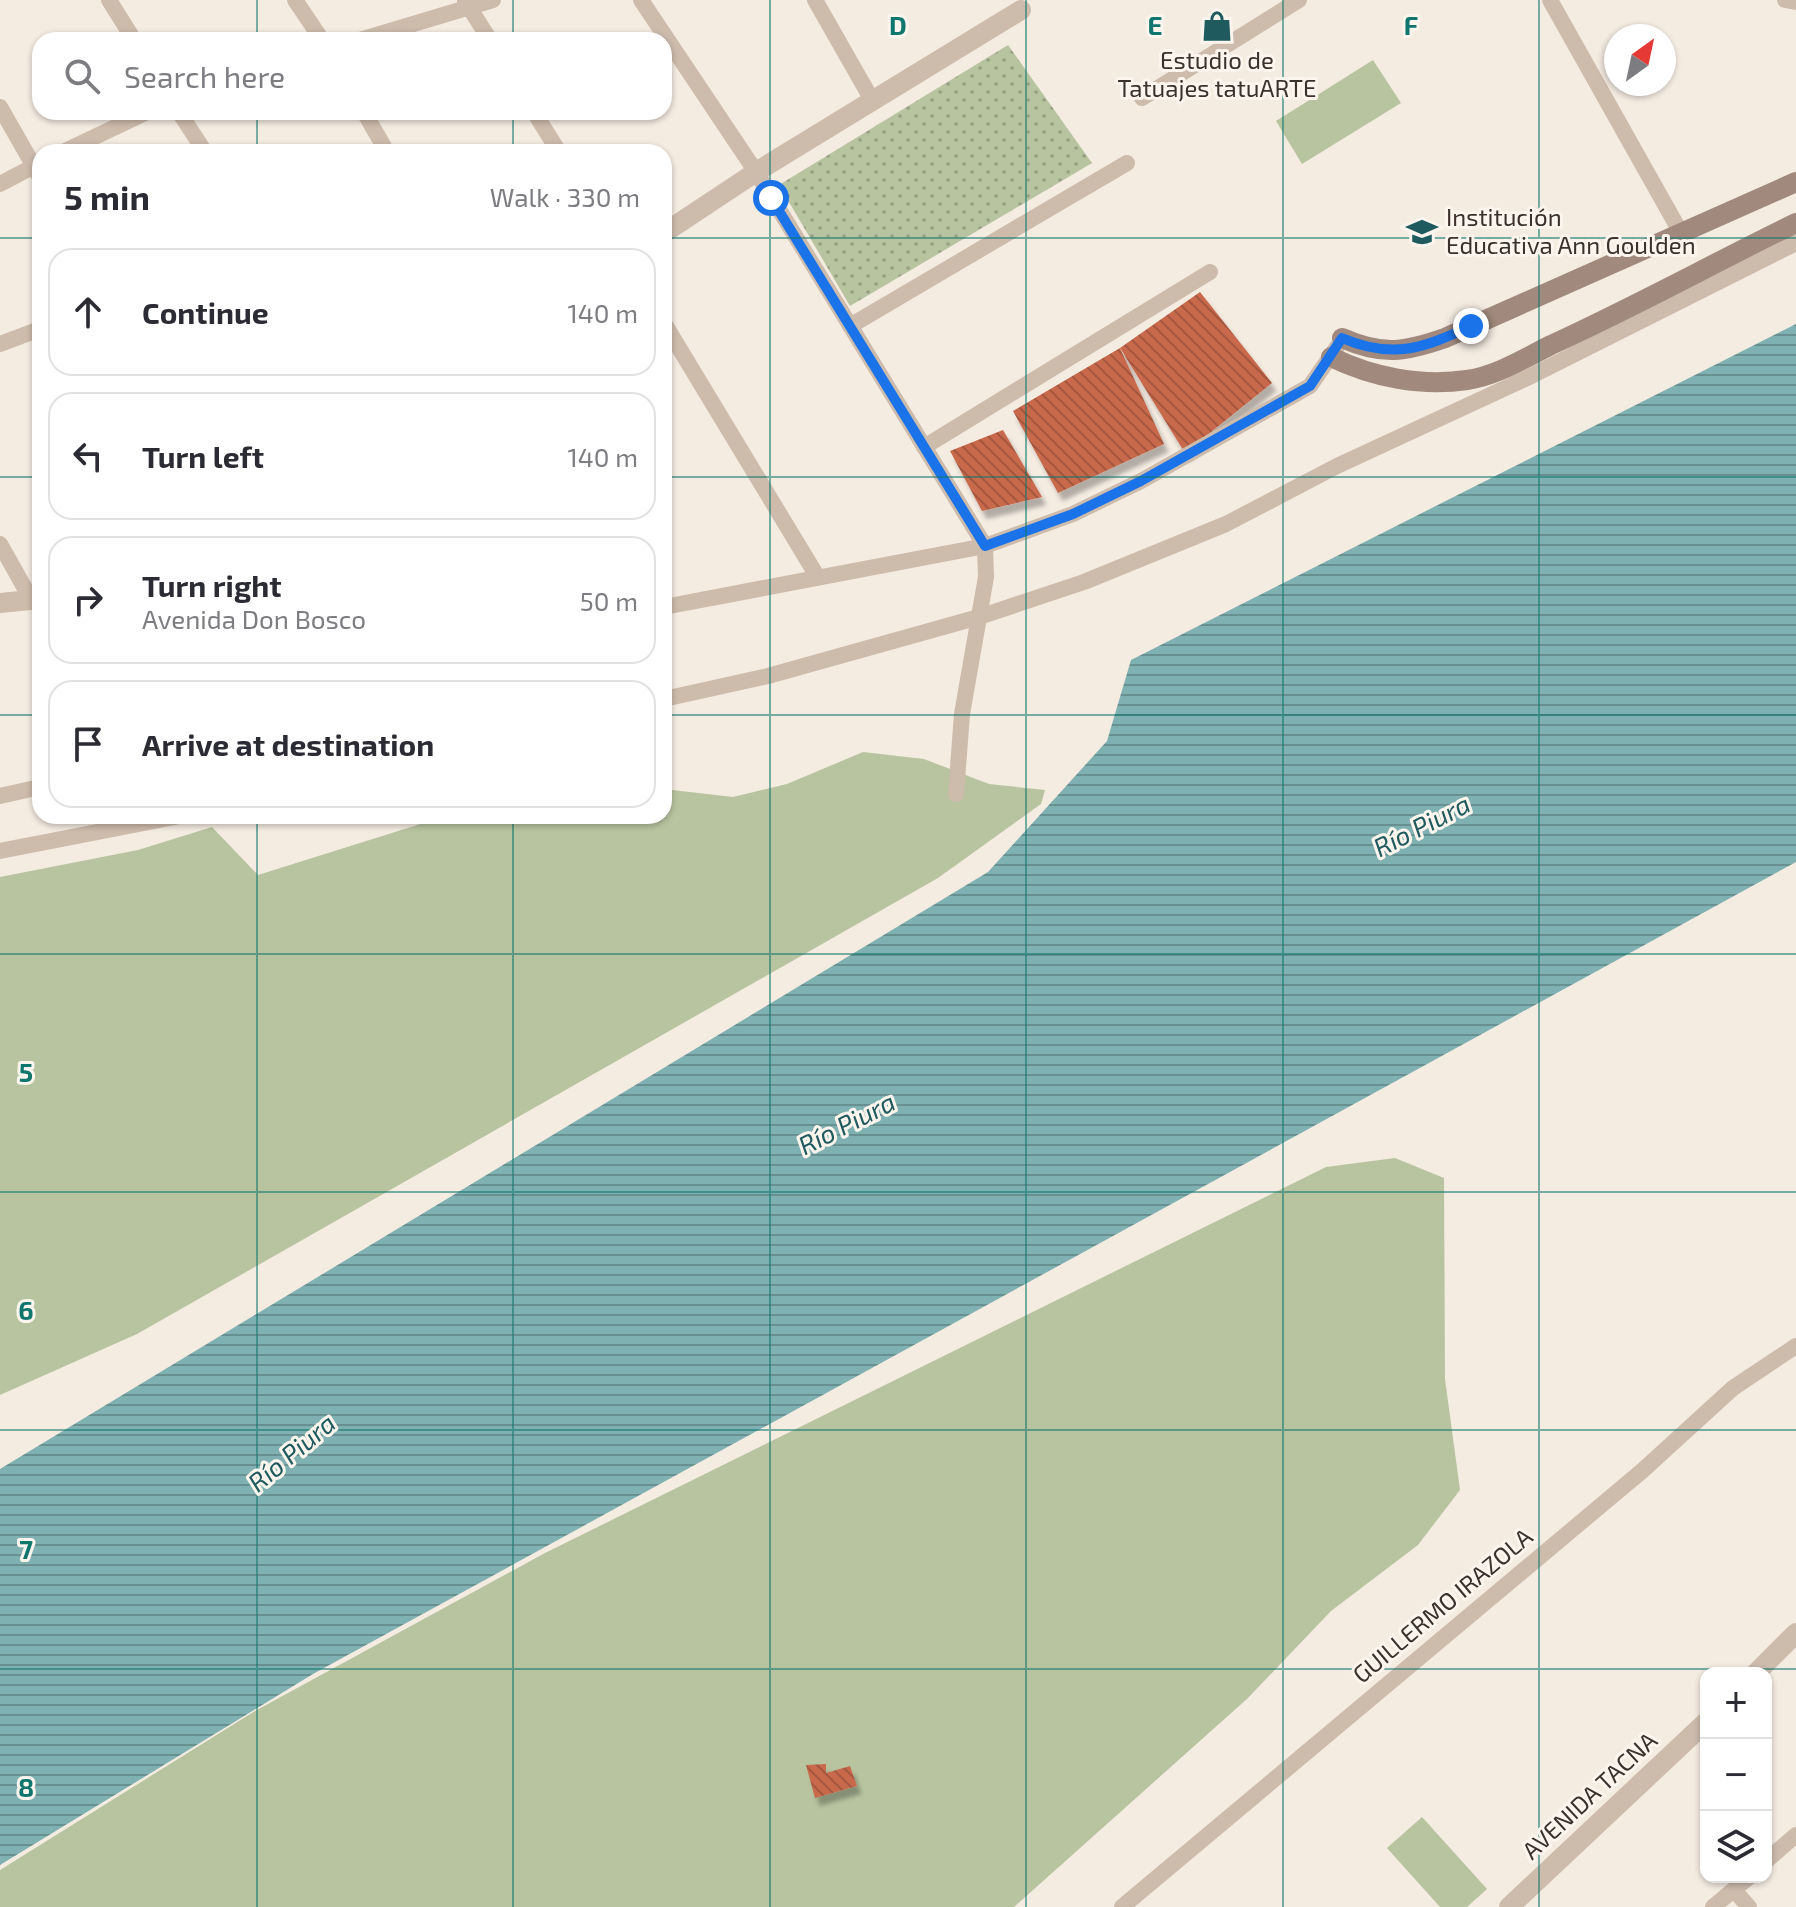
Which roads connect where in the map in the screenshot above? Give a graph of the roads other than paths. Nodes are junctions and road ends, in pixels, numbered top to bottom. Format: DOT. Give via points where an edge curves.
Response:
graph roads {
  1 [pos="109,0"];
  2 [pos="295,0"];
  3 [pos="493,0"];
  4 [pos="641,0"];
  5 [pos="815,0"];
  6 [pos="1299,0"];
  7 [pos="1550,0"];
  8 [pos="1785,0"];
  9 [pos="1796,2"];
  10 [pos="467,4"];
  11 [pos="1021,10"];
  12 [pos="129,32"];
  13 [pos="317,32"];
  14 [pos="384,32"];
  15 [pos="485,32"];
  16 [pos="662,32"];
  17 [pos="672,46"];
  18 [pos="1142,98"];
  19 [pos="872,100"];
  20 [pos="0,107"];
  21 [pos="130,120"];
  22 [pos="184,120"];
  23 [pos="369,120"];
  24 [pos="539,120"];
  25 [pos="80,144"];
  26 [pos="200,144"];
  27 [pos="382,144"];
  28 [pos="554,144"];
  29 [pos="32,159"];
  30 [pos="1127,163"];
  31 [pos="32,171"];
  32 [pos="756,172"];
  33 [pos="1796,182"];
  34 [pos="0,184"];
  35 [pos="1796,223"];
  36 [pos="672,228"];
  37 [pos="1681,233"];
  38 [pos="1796,243"];
  39 [pos="1210,272"];
  40 [pos="850,326"];
  41 [pos="32,332"];
  42 [pos="672,336"];
  43 [pos="1342,338"];
  44 [pos="0,344"];
  45 [pos="1331,357"];
  46 [pos="924,447"];
  47 [pos="0,544"];
  48 [pos="985,546"];
  49 [pos="817,576"];
  50 [pos="32,594"];
  51 [pos="32,600"];
  52 [pos="672,600"];
  53 [pos="0,603"];
  54 [pos="979,617"];
  55 [pos="672,697"];
  56 [pos="32,789"];
  57 [pos="956,794"];
  58 [pos="0,796"];
  59 [pos="139,824"];
  60 [pos="0,851"];
  61 [pos="1796,1346"];
  62 [pos="1796,1633"];
  63 [pos="1762,1667"];
  64 [pos="1700,1728"];
  65 [pos="1796,1835"];
  66 [pos="1772,1856"];
  67 [pos="1742,1883"];
  68 [pos="1734,1890"];
  69 [pos="1122,1907"];
  70 [pos="1509,1907"];
  71 [pos="1713,1907"];
  72 [pos="1749,1907"];
  1 -- 12 [label="street"];
  2 -- 13 [label="street"];
  3 -- 10 [label="street"];
  4 -- 16 [label="street"];
  5 -- 19 [label="street"];
  6 -- 18 [label="street"];
  7 -- 37 [label="street"];
  8 -- 9 [label="street"];
  10 -- 14 [label="street"];
  10 -- 15 [label="street"];
  11 -- 19 [label="street"];
  17 -- 32 [label="street"];
  19 -- 32 [label="street"];
  20 -- 29 [label="street"];
  21 -- 25 [label="street"];
  22 -- 26 [label="street"];
  23 -- 27 [label="street"];
  24 -- 28 [label="street"];
  30 -- 40 [label="street"];
  31 -- 34 [label="street"];
  32 -- 36 [label="street"];
  32 -- 40 [label="street"];
  33 -- 37 [label="main road"];
  35 -- 45 [label="main road" via="1488,375 1407,380 1374,375"];
  37 -- 43 [label="main road" via="1415,348 1385,351"];
  38 -- 54 [label="street" via="1226,524 1084,582"];
  39 -- 46 [label="street"];
  40 -- 46 [label="street"];
  41 -- 44 [label="street"];
  42 -- 49 [label="street"];
  43 -- 45 [label="street"];
  45 -- 48 [label="street" via="1310,386 1141,481 1073,514"];
  46 -- 48 [label="street"];
  47 -- 50 [label="street"];
  48 -- 49 [label="street"];
  48 -- 54 [label="street"];
  49 -- 52 [label="street"];
  51 -- 53 [label="street"];
  54 -- 55 [label="street"];
  54 -- 57 [label="street" via="962,714"];
  56 -- 58 [label="street"];
  59 -- 60 [label="street"];
  61 -- 69 [label="street, GUILLERMO IRAZOLA" via="1733,1388 1642,1471"];
  62 -- 63 [label="street"];
  64 -- 70 [label="street, AVENIDA TACNA"];
  65 -- 66 [label="street"];
  67 -- 68 [label="street"];
  68 -- 71 [label="street"];
  68 -- 72 [label="street"];
}
